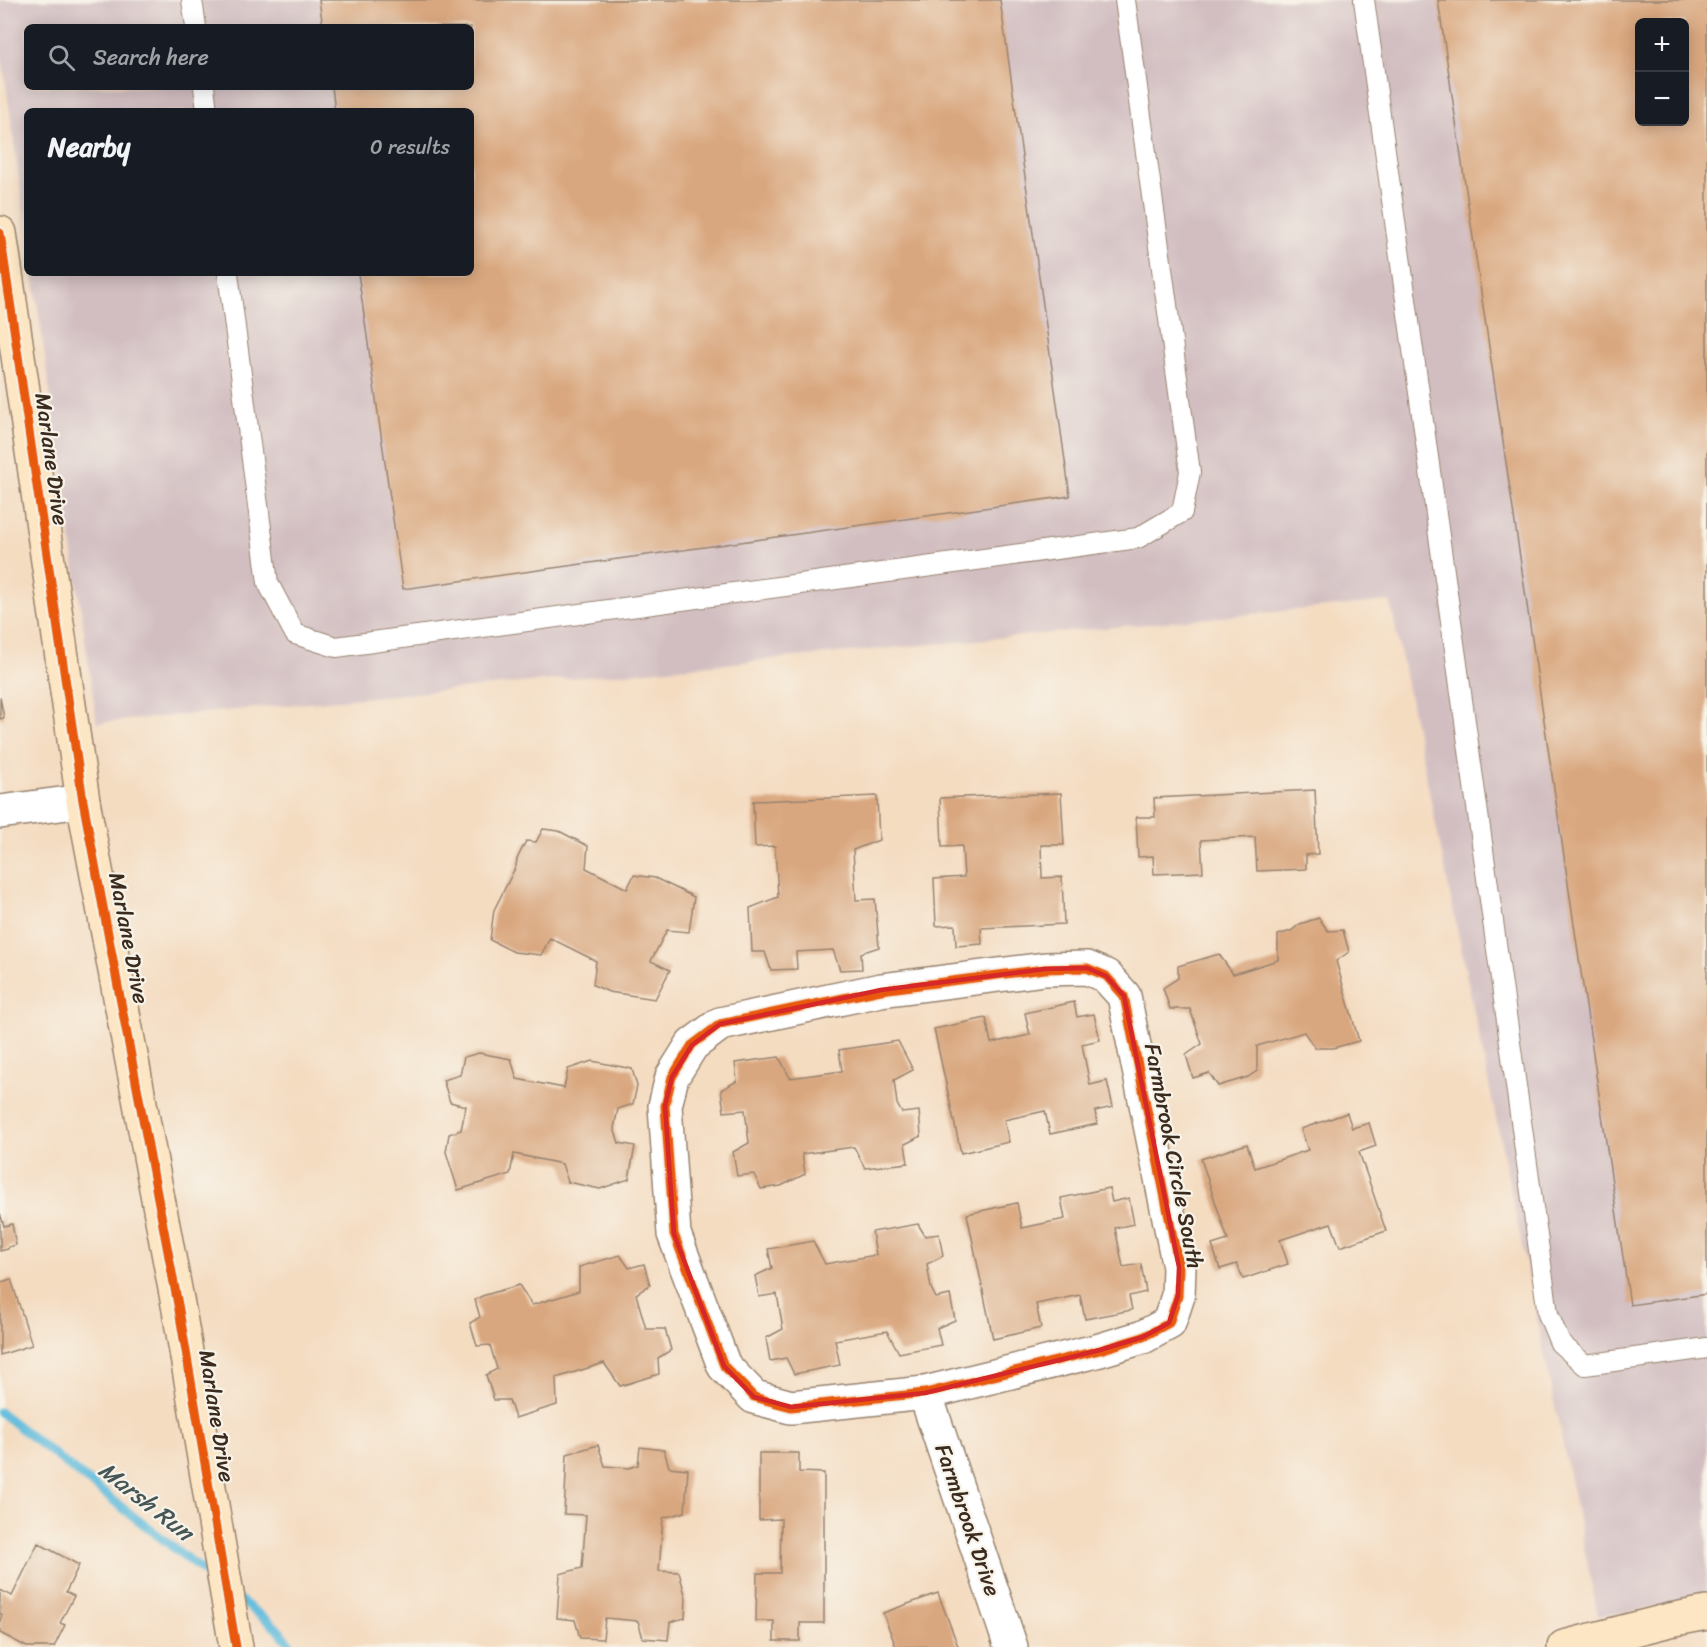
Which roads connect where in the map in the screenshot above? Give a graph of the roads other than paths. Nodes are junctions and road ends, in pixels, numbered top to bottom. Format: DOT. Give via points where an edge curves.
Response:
graph roads {
  1 [pos="192,0"];
  2 [pos="1125,0"];
  3 [pos="1364,0"];
  4 [pos="196,24"];
  5 [pos="204,90"];
  6 [pos="207,108"];
  7 [pos="0,233"];
  8 [pos="228,276"];
  9 [pos="83,801"];
  10 [pos="0,812"];
  11 [pos="1707,1348"];
  12 [pos="925,1393"];
  13 [pos="1707,1613"];
  14 [pos="233,1632"];
  15 [pos="1011,1647"];
  16 [pos="1564,1647"];
  1 -- 4 [label="lane"];
  2 -- 8 [label="lane" via="1190,472 1182,512 1138,538 336,647 295,634 268,583"];
  3 -- 11 [label="lane" via="1548,1314 1560,1343 1585,1365"];
  5 -- 6 [label="lane"];
  7 -- 9 [label="street, Marlane Drive"];
  9 -- 10 [label="street"];
  9 -- 14 [label="street, Marlane Drive" via="180,1310"];
  12 -- 12 [label="street, Farmbrook Circle South" via="791,1407 754,1397 724,1366 674,1234 665,1106 672,1077 692,1045 720,1024 881,990 1045,969 1087,968 1106,976 1124,996 1179,1266 1178,1296 1168,1323 1143,1337"];
  12 -- 15 [label="street, Farmbrook Drive"];
  13 -- 16 [label="street"];
}
